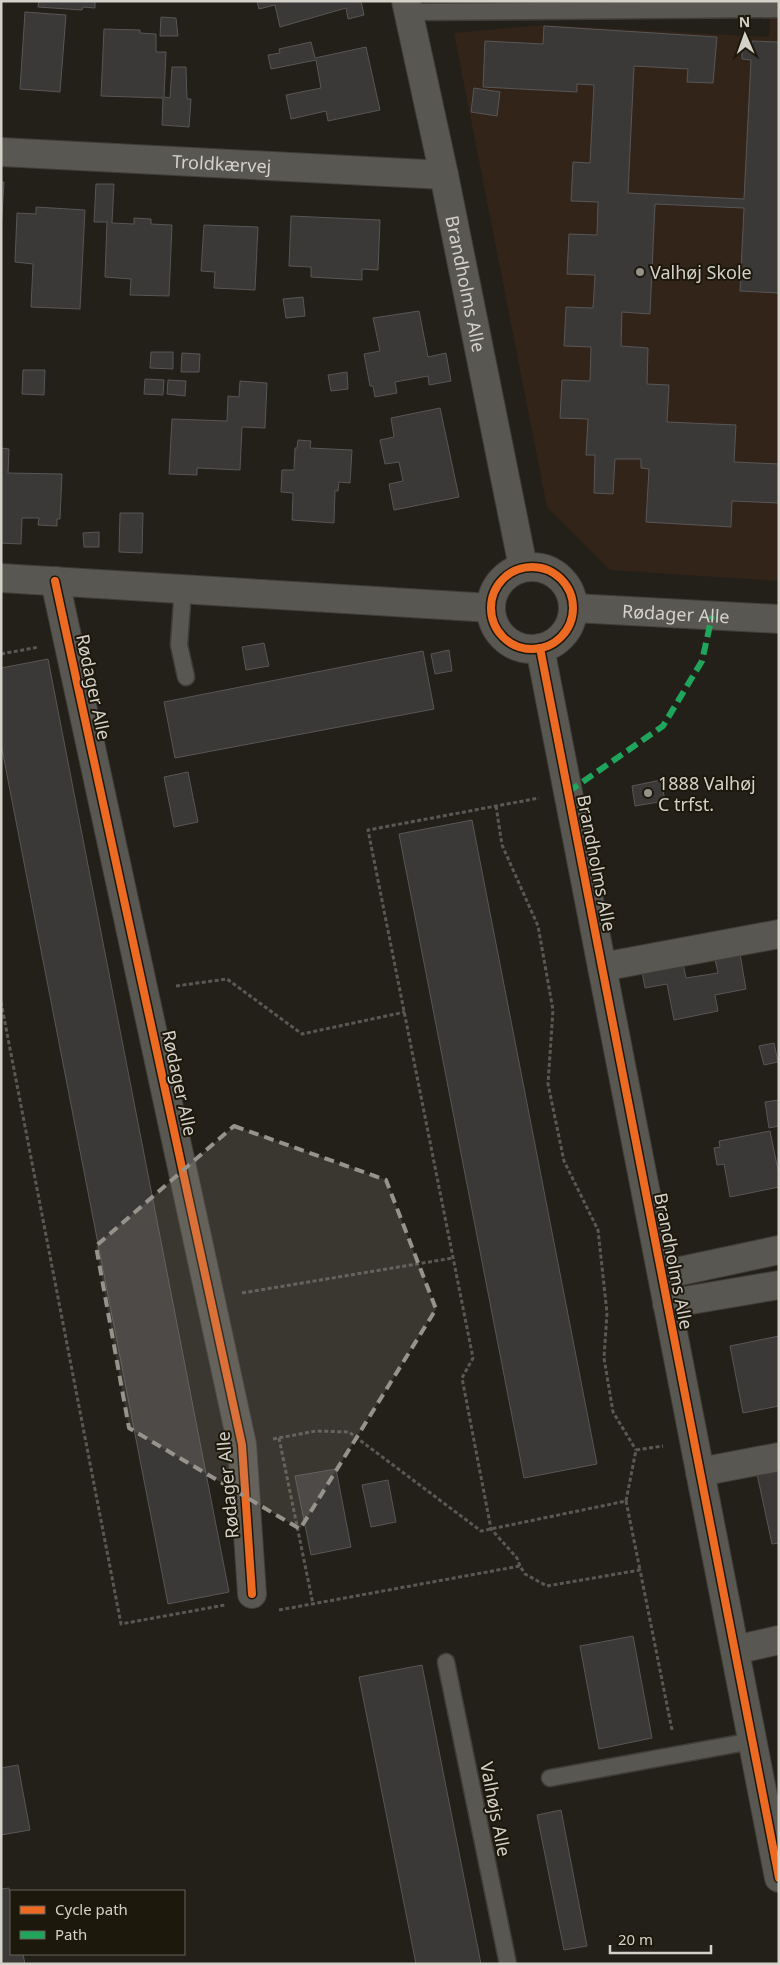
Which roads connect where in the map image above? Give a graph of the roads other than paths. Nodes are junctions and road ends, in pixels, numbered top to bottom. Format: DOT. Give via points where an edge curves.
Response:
graph roads {
  1 [pos="753,5"];
  2 [pos="407,7"];
  3 [pos="779,9"];
  4 [pos="1,152"];
  5 [pos="444,174"];
  6 [pos="523,567"];
  7 [pos="1,578"];
  8 [pos="56,581"];
  9 [pos="183,589"];
  10 [pos="490,608"];
  11 [pos="574,608"];
  12 [pos="779,619"];
  13 [pos="540,648"];
  14 [pos="186,677"];
  15 [pos="779,934"];
  16 [pos="602,967"];
  17 [pos="779,1250"];
  18 [pos="662,1276"];
  19 [pos="779,1285"];
  20 [pos="667,1304"];
  21 [pos="779,1457"];
  22 [pos="700,1472"];
  23 [pos="252,1594"];
  24 [pos="779,1640"];
  25 [pos="734,1650"];
  26 [pos="446,1662"];
  27 [pos="752,1741"];
  28 [pos="550,1778"];
  29 [pos="771,1796"];
  30 [pos="779,1878"];
  31 [pos="508,1964"];
  1 -- 2 [label="lane"];
  1 -- 3 [label="lane"];
  2 -- 5 [label="street, Brandholms Alle"];
  4 -- 5 [label="street, Troldkærvej"];
  5 -- 6 [label="street, Brandholms Alle"];
  6 -- 10 [label="street" via="510,572 500,582"];
  6 -- 11 [label="street" via="548,569 558,575 569,590"];
  7 -- 8 [label="street"];
  8 -- 9 [label="street"];
  8 -- 23 [label="street, Rødager Alle" via="242,1445"];
  9 -- 10 [label="street"];
  9 -- 14 [label="lane" via="179,645"];
  10 -- 13 [label="street" via="493,622 506,640 526,649"];
  11 -- 12 [label="street, Rødager Alle"];
  11 -- 13 [label="street" via="564,634"];
  13 -- 16 [label="street, Brandholms Alle"];
  15 -- 16 [label="street"];
  16 -- 18 [label="street, Brandholms Alle"];
  17 -- 18 [label="street, Brandholms Alle"];
  18 -- 20 [label="street, Brandholms Alle"];
  19 -- 20 [label="street, Brandholms Alle"];
  20 -- 22 [label="street, Brandholms Alle"];
  21 -- 22 [label="street"];
  22 -- 25 [label="street, Brandholms Alle"];
  24 -- 25 [label="street"];
  25 -- 27 [label="street, Brandholms Alle"];
  26 -- 31 [label="lane, Valhøjs Alle"];
  27 -- 28 [label="lane"];
  27 -- 29 [label="street, Brandholms Alle"];
  29 -- 30 [label="street, Brandholms Alle"];
}
